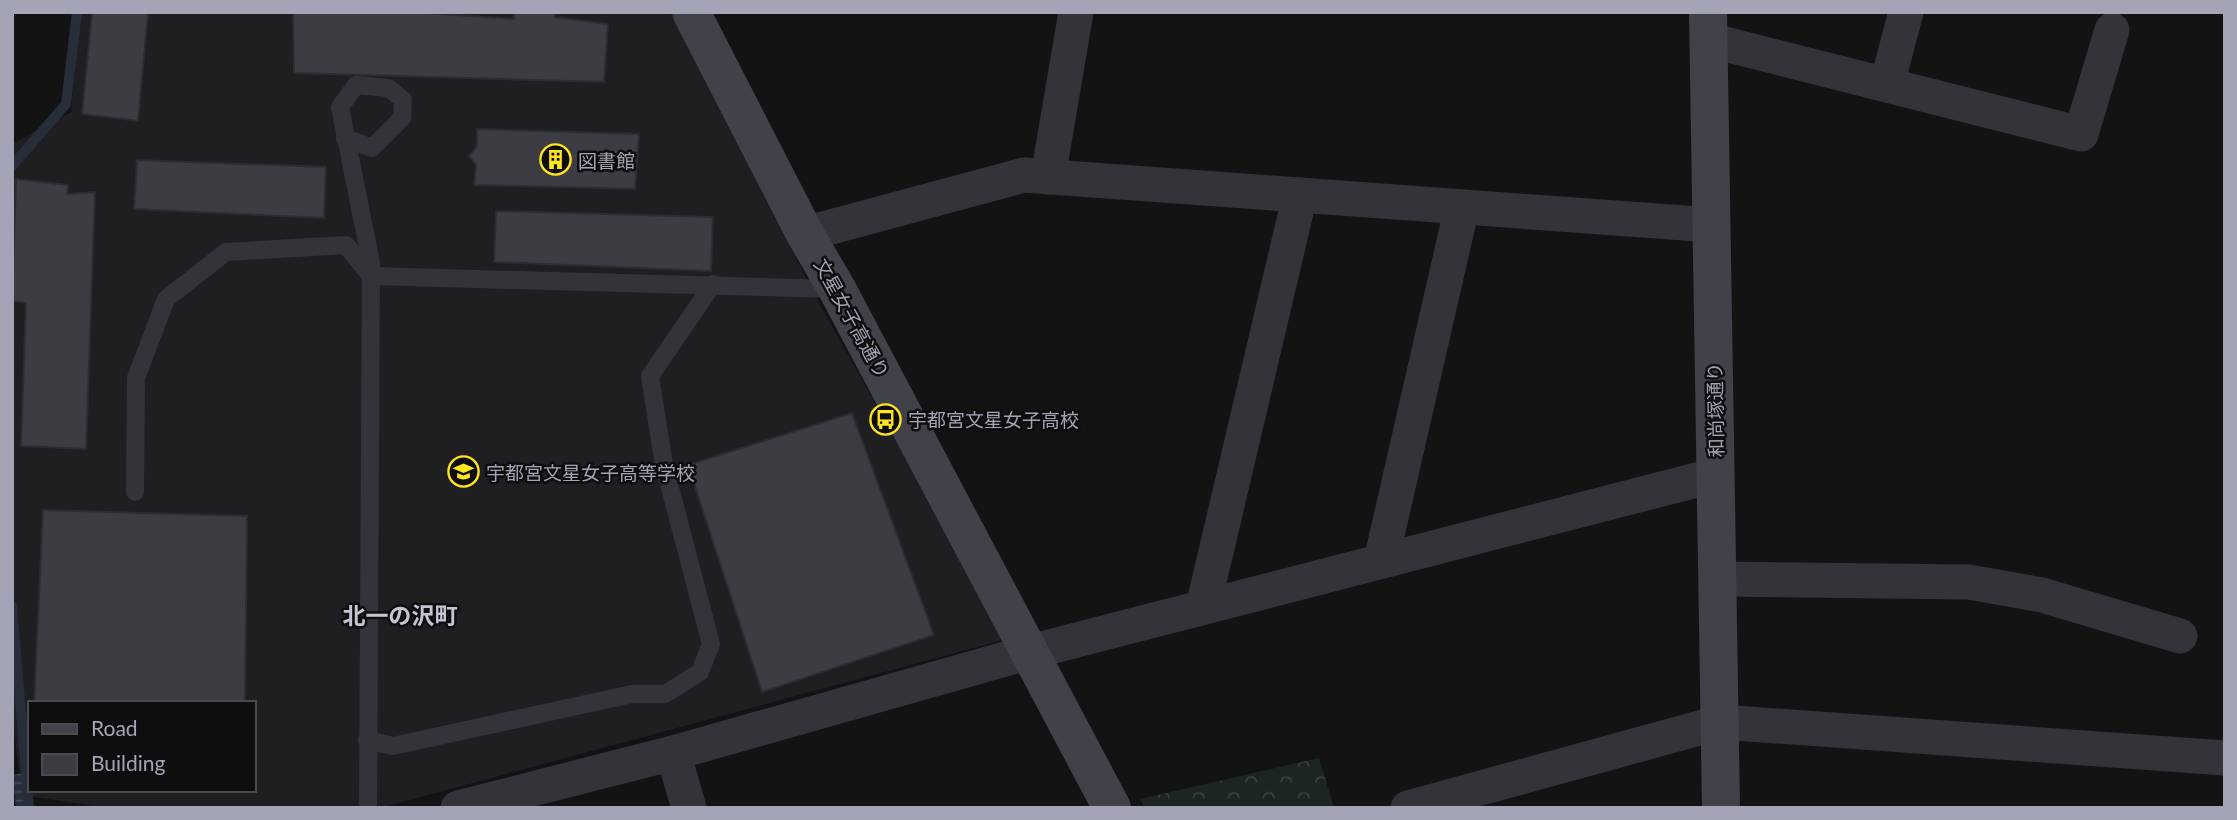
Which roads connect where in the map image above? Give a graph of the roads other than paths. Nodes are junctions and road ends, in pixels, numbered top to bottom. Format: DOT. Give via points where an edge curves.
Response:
graph roads {
  1 [pos="691,12"];
  2 [pos="1076,12"];
  3 [pos="1906,12"];
  4 [pos="1709,26"];
  5 [pos="2112,30"];
  6 [pos="1887,84"];
  7 [pos="345,138"];
  8 [pos="1048,177"];
  9 [pos="1300,195"];
  10 [pos="1462,206"];
  11 [pos="1712,225"];
  12 [pos="805,234"];
  13 [pos="371,276"];
  14 [pos="713,284"];
  15 [pos="838,289"];
  16 [pos="1716,475"];
  17 [pos="135,492"];
  18 [pos="1381,561"];
  19 [pos="1718,579"];
  20 [pos="1203,607"];
  21 [pos="2180,636"];
  22 [pos="1030,652"];
  23 [pos="1721,722"];
  24 [pos="367,740"];
  25 [pos="673,753"];
  26 [pos="2225,758"];
  27 [pos="368,808"];
  28 [pos="458,808"];
  29 [pos="689,808"];
  30 [pos="1112,808"];
  31 [pos="1408,808"];
  32 [pos="1721,808"];
  1 -- 12 [label="street, 文星女子高通り"];
  2 -- 8 [label="street"];
  3 -- 6 [label="street"];
  4 -- 6 [label="street"];
  4 -- 11 [label="street, 和尚塚通り"];
  5 -- 6 [label="street" via="2081,134"];
  7 -- 13 [label="lane"];
  8 -- 9 [label="street"];
  8 -- 12 [label="street" via="1024,175"];
  9 -- 10 [label="street"];
  9 -- 20 [label="street"];
  10 -- 11 [label="street"];
  10 -- 18 [label="street"];
  11 -- 16 [label="street, 和尚塚通り"];
  12 -- 15 [label="street, 文星女子高通り"];
  13 -- 14 [label="lane"];
  13 -- 17 [label="lane" via="346,245 226,252 166,299 136,378"];
  13 -- 24 [label="lane"];
  14 -- 15 [label="lane"];
  14 -- 24 [label="lane" via="650,376 664,465 711,644 700,672 665,694 632,694 393,746"];
  15 -- 22 [label="street, 文星女子高通り"];
  16 -- 18 [label="street"];
  16 -- 19 [label="street, 和尚塚通り"];
  18 -- 20 [label="street"];
  19 -- 21 [label="street" via="1969,582 2042,595"];
  19 -- 23 [label="street, 和尚塚通り"];
  20 -- 22 [label="street"];
  22 -- 25 [label="street"];
  22 -- 30 [label="street, 文星女子高通り"];
  23 -- 26 [label="street"];
  23 -- 31 [label="street"];
  23 -- 32 [label="street, 和尚塚通り"];
  24 -- 27 [label="lane"];
  25 -- 28 [label="street"];
  25 -- 29 [label="street"];
}
